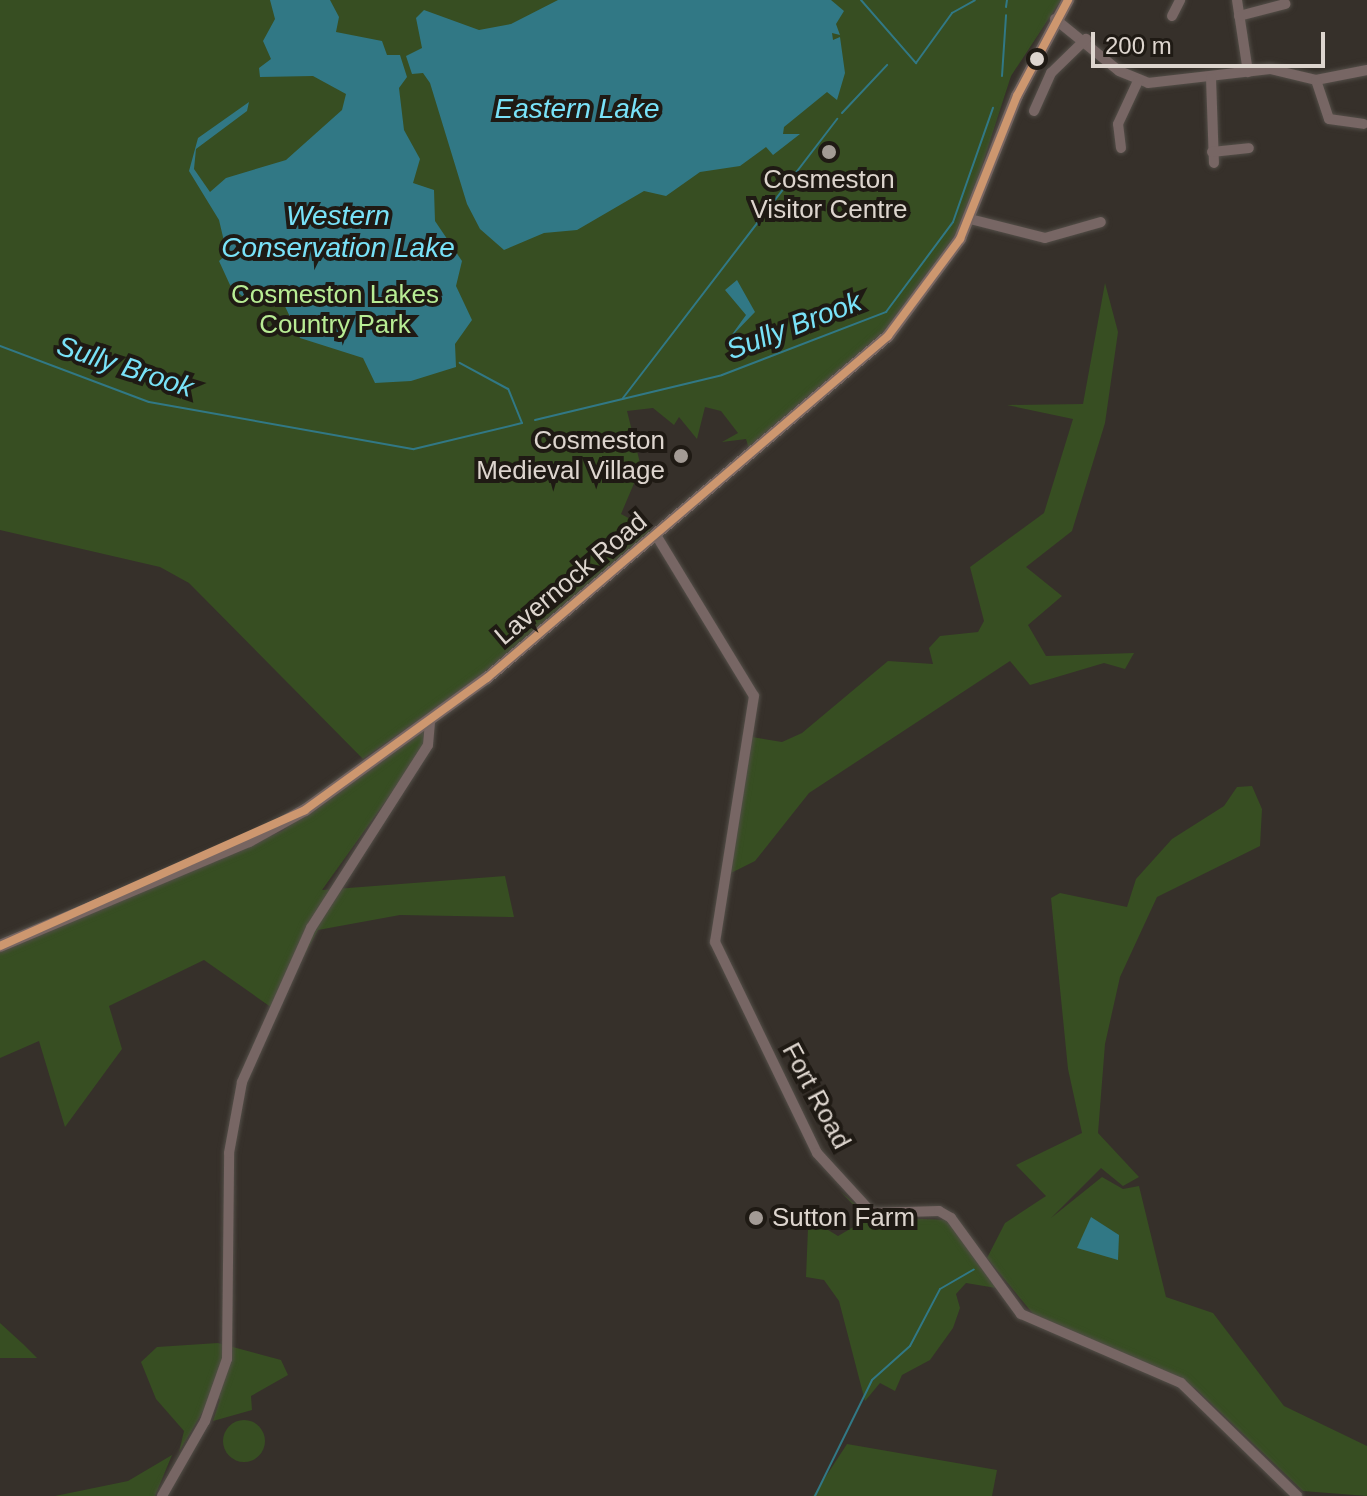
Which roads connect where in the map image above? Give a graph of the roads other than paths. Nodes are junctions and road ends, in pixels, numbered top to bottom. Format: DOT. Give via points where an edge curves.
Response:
graph roads {
  1 [pos="1068,0"];
  2 [pos="1180,0"];
  3 [pos="1237,0"];
  4 [pos="1285,4"];
  5 [pos="1172,16"];
  6 [pos="1239,16"];
  7 [pos="1055,19"];
  8 [pos="1086,39"];
  9 [pos="1367,70"];
  10 [pos="1248,72"];
  11 [pos="1211,78"];
  12 [pos="1316,80"];
  13 [pos="1138,81"];
  14 [pos="1034,111"];
  15 [pos="1364,124"];
  16 [pos="1121,148"];
  17 [pos="1249,148"];
  18 [pos="970,219"];
  19 [pos="1101,222"];
  20 [pos="656,535"];
  21 [pos="430,720"];
  22 [pos="0,946"];
  23 [pos="162,1496"];
  24 [pos="1297,1496"];
  1 -- 7 [label="main road, Lavernock Road"];
  2 -- 5 [label="street"];
  3 -- 6 [label="street"];
  4 -- 6 [label="street"];
  6 -- 10 [label="street"];
  7 -- 8 [label="street"];
  7 -- 18 [label="main road, Lavernock Road" via="1017,96"];
  8 -- 13 [label="street"];
  8 -- 14 [label="street" via="1051,73"];
  9 -- 12 [label="street"];
  10 -- 11 [label="street"];
  10 -- 12 [label="street"];
  11 -- 13 [label="street"];
  11 -- 17 [label="street" via="1213,158"];
  12 -- 15 [label="street" via="1329,119"];
  13 -- 16 [label="street" via="1118,124"];
  18 -- 19 [label="street" via="1045,238"];
  18 -- 20 [label="main road, Lavernock Road" via="928,291 888,336"];
  20 -- 21 [label="main road, Lavernock Road"];
  20 -- 24 [label="street, Fort Road" via="754,696 715,942 817,1153 872,1213 939,1211 951,1218 1021,1314 1181,1383"];
  21 -- 22 [label="main road, Lavernock Road" via="283,823"];
  21 -- 23 [label="street" via="428,745 311,928 242,1082 229,1153 227,1359 205,1421"];
}
